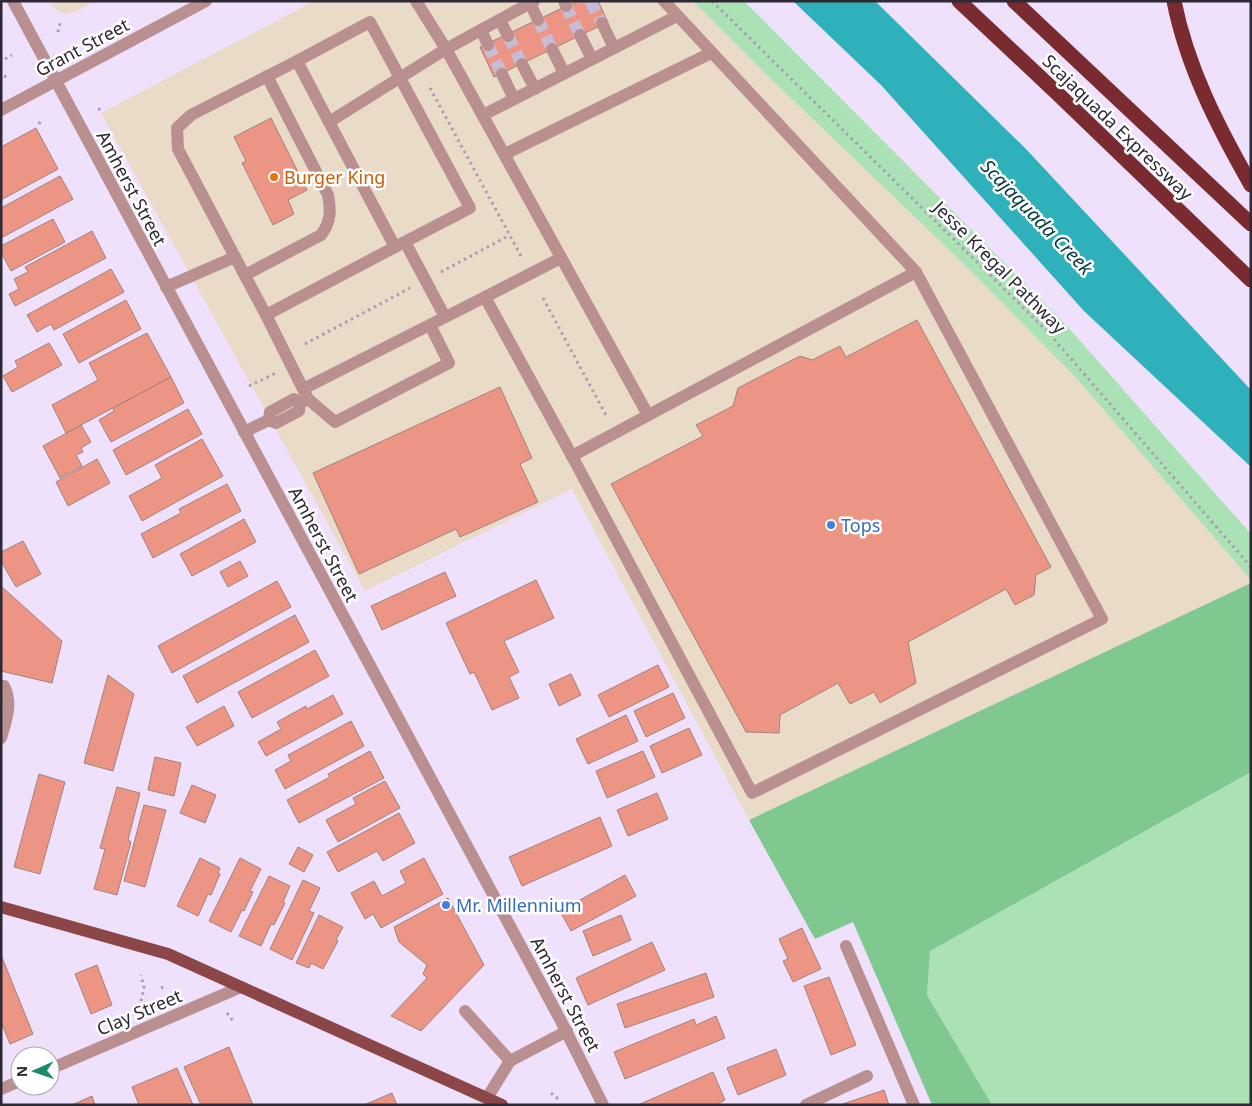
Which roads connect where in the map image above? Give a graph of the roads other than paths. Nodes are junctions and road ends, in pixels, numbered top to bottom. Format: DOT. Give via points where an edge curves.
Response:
graph roads {
  1 [pos="13,1"];
  2 [pos="206,1"];
  3 [pos="416,1"];
  4 [pos="664,1"];
  5 [pos="959,1"];
  6 [pos="1014,1"];
  7 [pos="1174,1"];
  8 [pos="532,2"];
  9 [pos="677,16"];
  10 [pos="500,20"];
  11 [pos="538,20"];
  12 [pos="602,23"];
  13 [pos="481,30"];
  14 [pos="580,35"];
  15 [pos="508,36"];
  16 [pos="488,45"];
  17 [pos="614,48"];
  18 [pos="446,49"];
  19 [pos="552,49"];
  20 [pos="712,53"];
  21 [pos="592,59"];
  22 [pos="297,61"];
  23 [pos="522,64"];
  24 [pos="564,73"];
  25 [pos="502,74"];
  26 [pos="267,76"];
  27 [pos="401,77"];
  28 [pos="55,80"];
  29 [pos="535,89"];
  30 [pos="514,99"];
  31 [pos="1,110"];
  32 [pos="483,115"];
  33 [pos="329,122"];
  34 [pos="504,154"];
  35 [pos="1251,185"];
  36 [pos="1251,224"];
  37 [pos="400,244"];
  38 [pos="235,257"];
  39 [pos="561,258"];
  40 [pos="916,272"];
  41 [pos="245,276"];
  42 [pos="1251,280"];
  43 [pos="166,287"];
  44 [pos="485,297"];
  45 [pos="266,315"];
  46 [pos="445,317"];
  47 [pos="430,325"];
  48 [pos="304,397"];
  49 [pos="648,415"];
  50 [pos="244,432"];
  51 [pos="572,456"];
  52 [pos="1,686"];
  53 [pos="1,738"];
  54 [pos="1,907"];
  55 [pos="846,946"];
  56 [pos="241,987"];
  57 [pos="465,1011"];
  58 [pos="567,1031"];
  59 [pos="510,1061"];
  60 [pos="60,1064"];
  61 [pos="867,1076"];
  62 [pos="488,1098"];
  63 [pos="502,1105"];
  64 [pos="603,1105"];
  65 [pos="806,1105"];
  66 [pos="914,1105"];
  1 -- 28 [label="street, Amherst Street"];
  2 -- 28 [label="street, Grant Street"];
  3 -- 18 [label="street"];
  4 -- 9 [label="street"];
  5 -- 42 [label="highway, Scajaquada Expressway"];
  6 -- 36 [label="highway, Scajaquada Expressway"];
  7 -- 35 [label="highway" via="1191,61 1208,103"];
  8 -- 10 [label="street"];
  8 -- 11 [label="street"];
  9 -- 17 [label="street"];
  9 -- 20 [label="street"];
  10 -- 13 [label="street"];
  10 -- 15 [label="street"];
  12 -- 17 [label="street"];
  13 -- 16 [label="street"];
  13 -- 18 [label="street"];
  14 -- 21 [label="street"];
  17 -- 21 [label="street"];
  18 -- 27 [label="street"];
  18 -- 32 [label="street"];
  19 -- 24 [label="street"];
  20 -- 34 [label="street"];
  20 -- 40 [label="street"];
  21 -- 24 [label="street"];
  22 -- 26 [label="street"];
  22 -- 27 [label="street" via="370,22"];
  22 -- 33 [label="street"];
  23 -- 29 [label="street"];
  24 -- 29 [label="street"];
  25 -- 30 [label="street"];
  26 -- 38 [label="street" via="191,115 177,128 178,149"];
  26 -- 41 [label="street" via="328,195 330,218 321,235"];
  27 -- 33 [label="street"];
  27 -- 37 [label="street" via="470,208"];
  28 -- 31 [label="street, Grant Street"];
  28 -- 43 [label="street, Amherst Street"];
  29 -- 30 [label="street"];
  30 -- 32 [label="street"];
  32 -- 34 [label="street"];
  33 -- 37 [label="street"];
  34 -- 39 [label="street"];
  37 -- 45 [label="street"];
  37 -- 46 [label="street"];
  38 -- 41 [label="street"];
  38 -- 43 [label="street"];
  39 -- 44 [label="street"];
  39 -- 49 [label="street"];
  40 -- 49 [label="street"];
  40 -- 51 [label="street" via="1102,619 752,794"];
  41 -- 45 [label="street"];
  43 -- 50 [label="street, Amherst Street"];
  44 -- 46 [label="street"];
  44 -- 51 [label="street"];
  45 -- 48 [label="street"];
  46 -- 47 [label="street"];
  47 -- 48 [label="street"];
  47 -- 48 [label="street" via="449,363 335,422"];
  48 -- 50 [label="street" via="299,411 276,423 269,420"];
  49 -- 51 [label="street"];
  50 -- 58 [label="street, Amherst Street"];
  52 -- 53 [label="street" via="9,695"];
  54 -- 56 [label="main road" via="168,954"];
  55 -- 66 [label="street"];
  56 -- 60 [label="street, Clay Street"];
  56 -- 62 [label="main road"];
  57 -- 59 [label="street"];
  58 -- 59 [label="street"];
  58 -- 64 [label="street, Amherst Street"];
  59 -- 62 [label="street"];
  61 -- 65 [label="street"];
  62 -- 63 [label="main road"];
}
